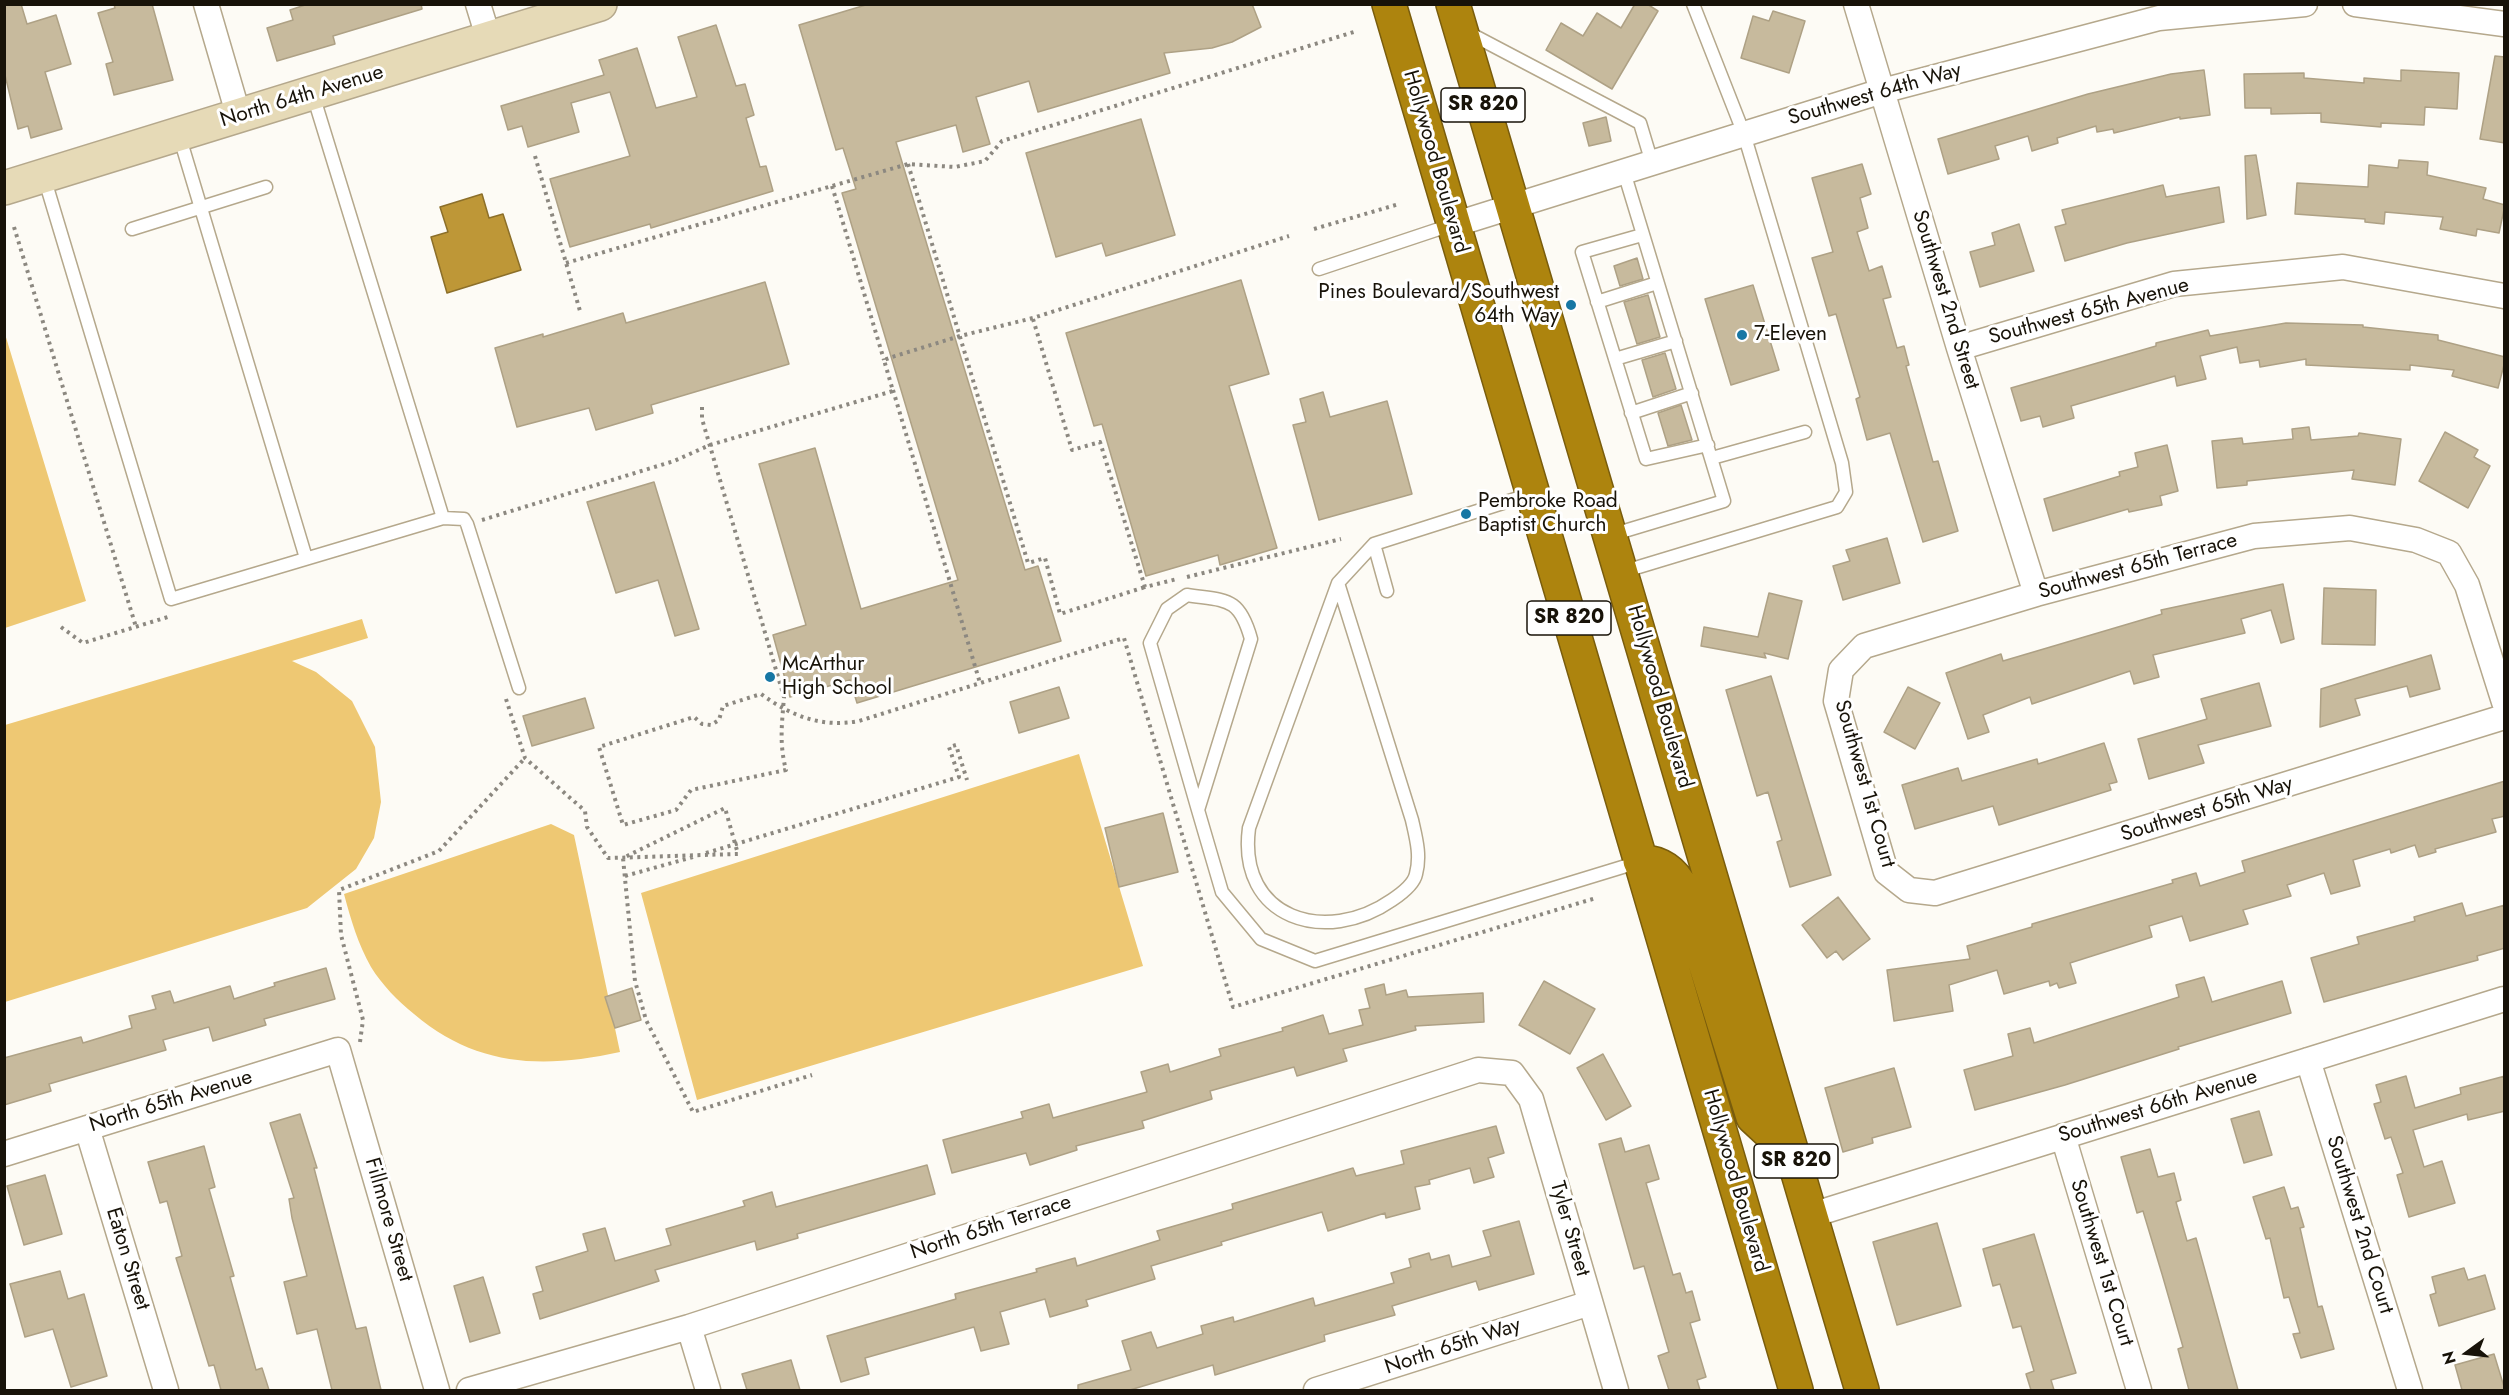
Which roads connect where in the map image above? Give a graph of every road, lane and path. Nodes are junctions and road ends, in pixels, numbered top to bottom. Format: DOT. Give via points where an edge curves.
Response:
graph roads {
  1 [pos="206,4"];
  2 [pos="478,4"];
  3 [pos="600,4"];
  4 [pos="1389,4"];
  5 [pos="1693,4"];
  6 [pos="1856,4"];
  7 [pos="2305,4"];
  8 [pos="2355,4"];
  9 [pos="1457,17"];
  10 [pos="2505,24"];
  11 [pos="1357,31"];
  12 [pos="489,40"];
  13 [pos="1882,91"];
  14 [pos="312,94"];
  15 [pos="239,117"];
  16 [pos="1744,134"];
  17 [pos="179,135"];
  18 [pos="535,156"];
  19 [pos="1652,163"];
  20 [pos="908,164"];
  21 [pos="1624,172"];
  22 [pos="44,176"];
  23 [pos="832,186"];
  24 [pos="266,187"];
  25 [pos="4,189"];
  26 [pos="1400,204"];
  27 [pos="201,206"];
  28 [pos="1513,206"];
  29 [pos="1453,225"];
  30 [pos="14,227"];
  31 [pos="132,229"];
  32 [pos="1314,229"];
  33 [pos="1642,235"];
  34 [pos="1289,236"];
  35 [pos="567,264"];
  36 [pos="1319,269"];
  37 [pos="1657,283"];
  38 [pos="2505,296"];
  39 [pos="1597,302"];
  40 [pos="580,311"];
  41 [pos="1033,318"];
  42 [pos="960,336"];
  43 [pos="1676,341"];
  44 [pos="1959,348"];
  45 [pos="1615,359"];
  46 [pos="893,391"];
  47 [pos="1692,393"];
  48 [pos="702,407"];
  49 [pos="1631,413"];
  50 [pos="1805,432"];
  51 [pos="710,445"];
  52 [pos="1708,445"];
  53 [pos="1712,458"];
  54 [pos="674,461"];
  55 [pos="1532,493"];
  56 [pos="443,518"];
  57 [pos="1611,535"];
  58 [pos="1341,539"];
  59 [pos="1374,544"];
  60 [pos="306,558"];
  61 [pos="1622,572"];
  62 [pos="1338,583"];
  63 [pos="1145,587"];
  64 [pos="1387,591"];
  65 [pos="2036,594"];
  66 [pos="136,627"];
  67 [pos="1841,670"];
  68 [pos="980,683"];
  69 [pos="519,688"];
  70 [pos="504,691"];
  71 [pos="2505,702"];
  72 [pos="783,710"];
  73 [pos="2505,717"];
  74 [pos="525,758"];
  75 [pos="967,780"];
  76 [pos="1198,810"];
  77 [pos="736,844"];
  78 [pos="700,855"];
  79 [pos="623,858"];
  80 [pos="1640,861"];
  81 [pos="624,876"];
  82 [pos="1909,890"];
  83 [pos="1596,898"];
  84 [pos="2505,999"];
  85 [pos="349,1048"];
  86 [pos="2308,1060"];
  87 [pos="1512,1073"];
  88 [pos="812,1075"];
  89 [pos="87,1128"];
  90 [pos="2063,1136"];
  91 [pos="4,1154"];
  92 [pos="1794,1155"];
  93 [pos="1812,1215"];
  94 [pos="1590,1303"];
  95 [pos="689,1327"];
  96 [pos="166,1390"];
  97 [pos="437,1390"];
  98 [pos="469,1390"];
  99 [pos="708,1390"];
  100 [pos="1316,1390"];
  101 [pos="1616,1390"];
  102 [pos="1796,1390"];
  103 [pos="1862,1390"];
  104 [pos="2139,1390"];
  105 [pos="2410,1390"];
  1 -- 15 [label="street"];
  2 -- 12 [label="street"];
  3 -- 12 [label="street, North 64th Avenue"];
  4 -- 29 [label="highway, Hollywood Boulevard / SR 820"];
  5 -- 16 [label="lane"];
  6 -- 13 [label="street, Southwest 2nd Street"];
  7 -- 13 [label="street, Southwest 64th Way" via="2159,18"];
  8 -- 10 [label="street"];
  9 -- 19 [label="lane" via="1640,123"];
  9 -- 28 [label="highway, Hollywood Boulevard / SR 820"];
  11 -- 20 [label="path" via="1002,141 986,161 954,167"];
  12 -- 14 [label="street, North 64th Avenue"];
  13 -- 16 [label="street, Southwest 64th Way"];
  13 -- 44 [label="street, Southwest 2nd Street"];
  14 -- 15 [label="street, North 64th Avenue"];
  14 -- 56 [label="lane"];
  15 -- 17 [label="street, North 64th Avenue"];
  16 -- 19 [label="street, Southwest 64th Way"];
  16 -- 61 [label="lane" via="1842,463 1846,492 1838,507"];
  17 -- 22 [label="street, North 64th Avenue"];
  17 -- 27 [label="lane"];
  18 -- 35 [label="path"];
  19 -- 21 [label="street, Southwest 64th Way"];
  20 -- 23 [label="path"];
  20 -- 42 [label="path"];
  21 -- 28 [label="street, Southwest 64th Way"];
  21 -- 33 [label="lane"];
  22 -- 25 [label="street, North 64th Avenue"];
  22 -- 60 [label="lane" via="171,599"];
  23 -- 35 [label="path"];
  23 -- 46 [label="path"];
  24 -- 27 [label="lane"];
  26 -- 32 [label="path"];
  27 -- 31 [label="lane"];
  27 -- 60 [label="lane"];
  28 -- 29 [label="street, Southwest 64th Way"];
  28 -- 57 [label="highway, Hollywood Boulevard / SR 820"];
  29 -- 36 [label="lane"];
  29 -- 55 [label="highway, Hollywood Boulevard / SR 820"];
  30 -- 66 [label="path"];
  33 -- 37 [label="lane"];
  33 -- 39 [label="lane" via="1582,252"];
  34 -- 41 [label="path"];
  35 -- 40 [label="path"];
  37 -- 39 [label="lane"];
  37 -- 43 [label="lane"];
  38 -- 44 [label="street, Southwest 65th Avenue" via="2343,267 2174,284"];
  39 -- 45 [label="lane"];
  41 -- 42 [label="path"];
  41 -- 63 [label="path" via="1072,450 1100,442"];
  42 -- 46 [label="path" via="884,360"];
  42 -- 63 [label="path" via="1028,564 1045,558 1060,614"];
  43 -- 45 [label="lane"];
  43 -- 47 [label="lane"];
  44 -- 65 [label="street, Southwest 2nd Street"];
  45 -- 49 [label="lane"];
  46 -- 51 [label="path"];
  46 -- 68 [label="path"];
  47 -- 49 [label="lane"];
  47 -- 52 [label="lane"];
  48 -- 51 [label="path"];
  49 -- 52 [label="lane" via="1646,459"];
  50 -- 53 [label="lane"];
  51 -- 54 [label="path"];
  51 -- 72 [label="path" via="784,698"];
  52 -- 53 [label="lane"];
  53 -- 57 [label="lane" via="1724,501"];
  55 -- 59 [label="lane"];
  55 -- 80 [label="highway, Hollywood Boulevard / SR 820"];
  56 -- 60 [label="lane"];
  56 -- 69 [label="lane" via="464,519 467,524"];
  57 -- 61 [label="highway, Hollywood Boulevard / SR 820"];
  58 -- 63 [label="path"];
  59 -- 62 [label="lane"];
  59 -- 64 [label="lane"];
  61 -- 92 [label="highway, Hollywood Boulevard / SR 820"];
  62 -- 62 [label="lane" via="1248,828 1246,849 1250,871 1273,905 1314,923 1343,921 1380,909 1401,894 1416,876 1420,852"];
  65 -- 67 [label="street, Southwest 65th Terrace" via="1864,646"];
  65 -- 71 [label="street, Southwest 65th Terrace" via="2254,536 2350,528 2416,540 2449,553 2467,585"];
  67 -- 82 [label="street, Southwest 1st Court" via="1836,701 1886,872"];
  68 -- 72 [label="path" via="845,723 814,722"];
  68 -- 83 [label="path" via="1124,638 1233,1007"];
  70 -- 74 [label="path"];
  72 -- 72 [label="path" via="780,747 786,770 691,790 676,810 623,825 599,747 694,717 711,725 719,720 723,706 762,694"];
  73 -- 82 [label="street, Southwest 65th Way" via="1935,893"];
  74 -- 79 [label="path" via="585,811 587,827 608,858"];
  74 -- 85 [label="path" via="439,851 339,890 341,935 363,1020"];
  75 -- 77 [label="path" via="956,745 949,747 959,777"];
  76 -- 76 [label="lane" via="1251,639 1245,618 1231,602 1187,595 1167,609 1150,643"];
  76 -- 80 [label="lane" via="1222,892 1261,939 1315,961"];
  77 -- 78 [label="path"];
  77 -- 78 [label="path" via="738,854"];
  77 -- 79 [label="path" via="725,808"];
  78 -- 79 [label="path"];
  78 -- 81 [label="path"];
  79 -- 81 [label="path"];
  80 -- 92 [label="highway" via="1655,863 1675,874 1753,1117"];
  80 -- 102 [label="highway, Hollywood Boulevard / SR 820"];
  81 -- 88 [label="path" via="634,981 646,1020 693,1112"];
  84 -- 86 [label="street, Southwest 66th Avenue"];
  85 -- 89 [label="street, North 65th Avenue"];
  85 -- 97 [label="street, Fillmore Street"];
  86 -- 90 [label="street, Southwest 66th Avenue"];
  86 -- 105 [label="street, Southwest 2nd Court"];
  87 -- 94 [label="street, Tyler Street" via="1531,1099"];
  87 -- 95 [label="street, North 65th Terrace" via="1478,1070"];
  89 -- 91 [label="street, North 65th Avenue"];
  89 -- 96 [label="street, Eaton Street"];
  90 -- 93 [label="street, Southwest 66th Avenue"];
  90 -- 104 [label="street, Southwest 1st Court"];
  92 -- 93 [label="highway, Hollywood Boulevard / SR 820"];
  93 -- 103 [label="highway, Hollywood Boulevard / SR 820"];
  94 -- 100 [label="street, North 65th Way"];
  94 -- 101 [label="street, Tyler Street"];
  95 -- 98 [label="street, North 65th Terrace"];
  95 -- 99 [label="street"];
}
